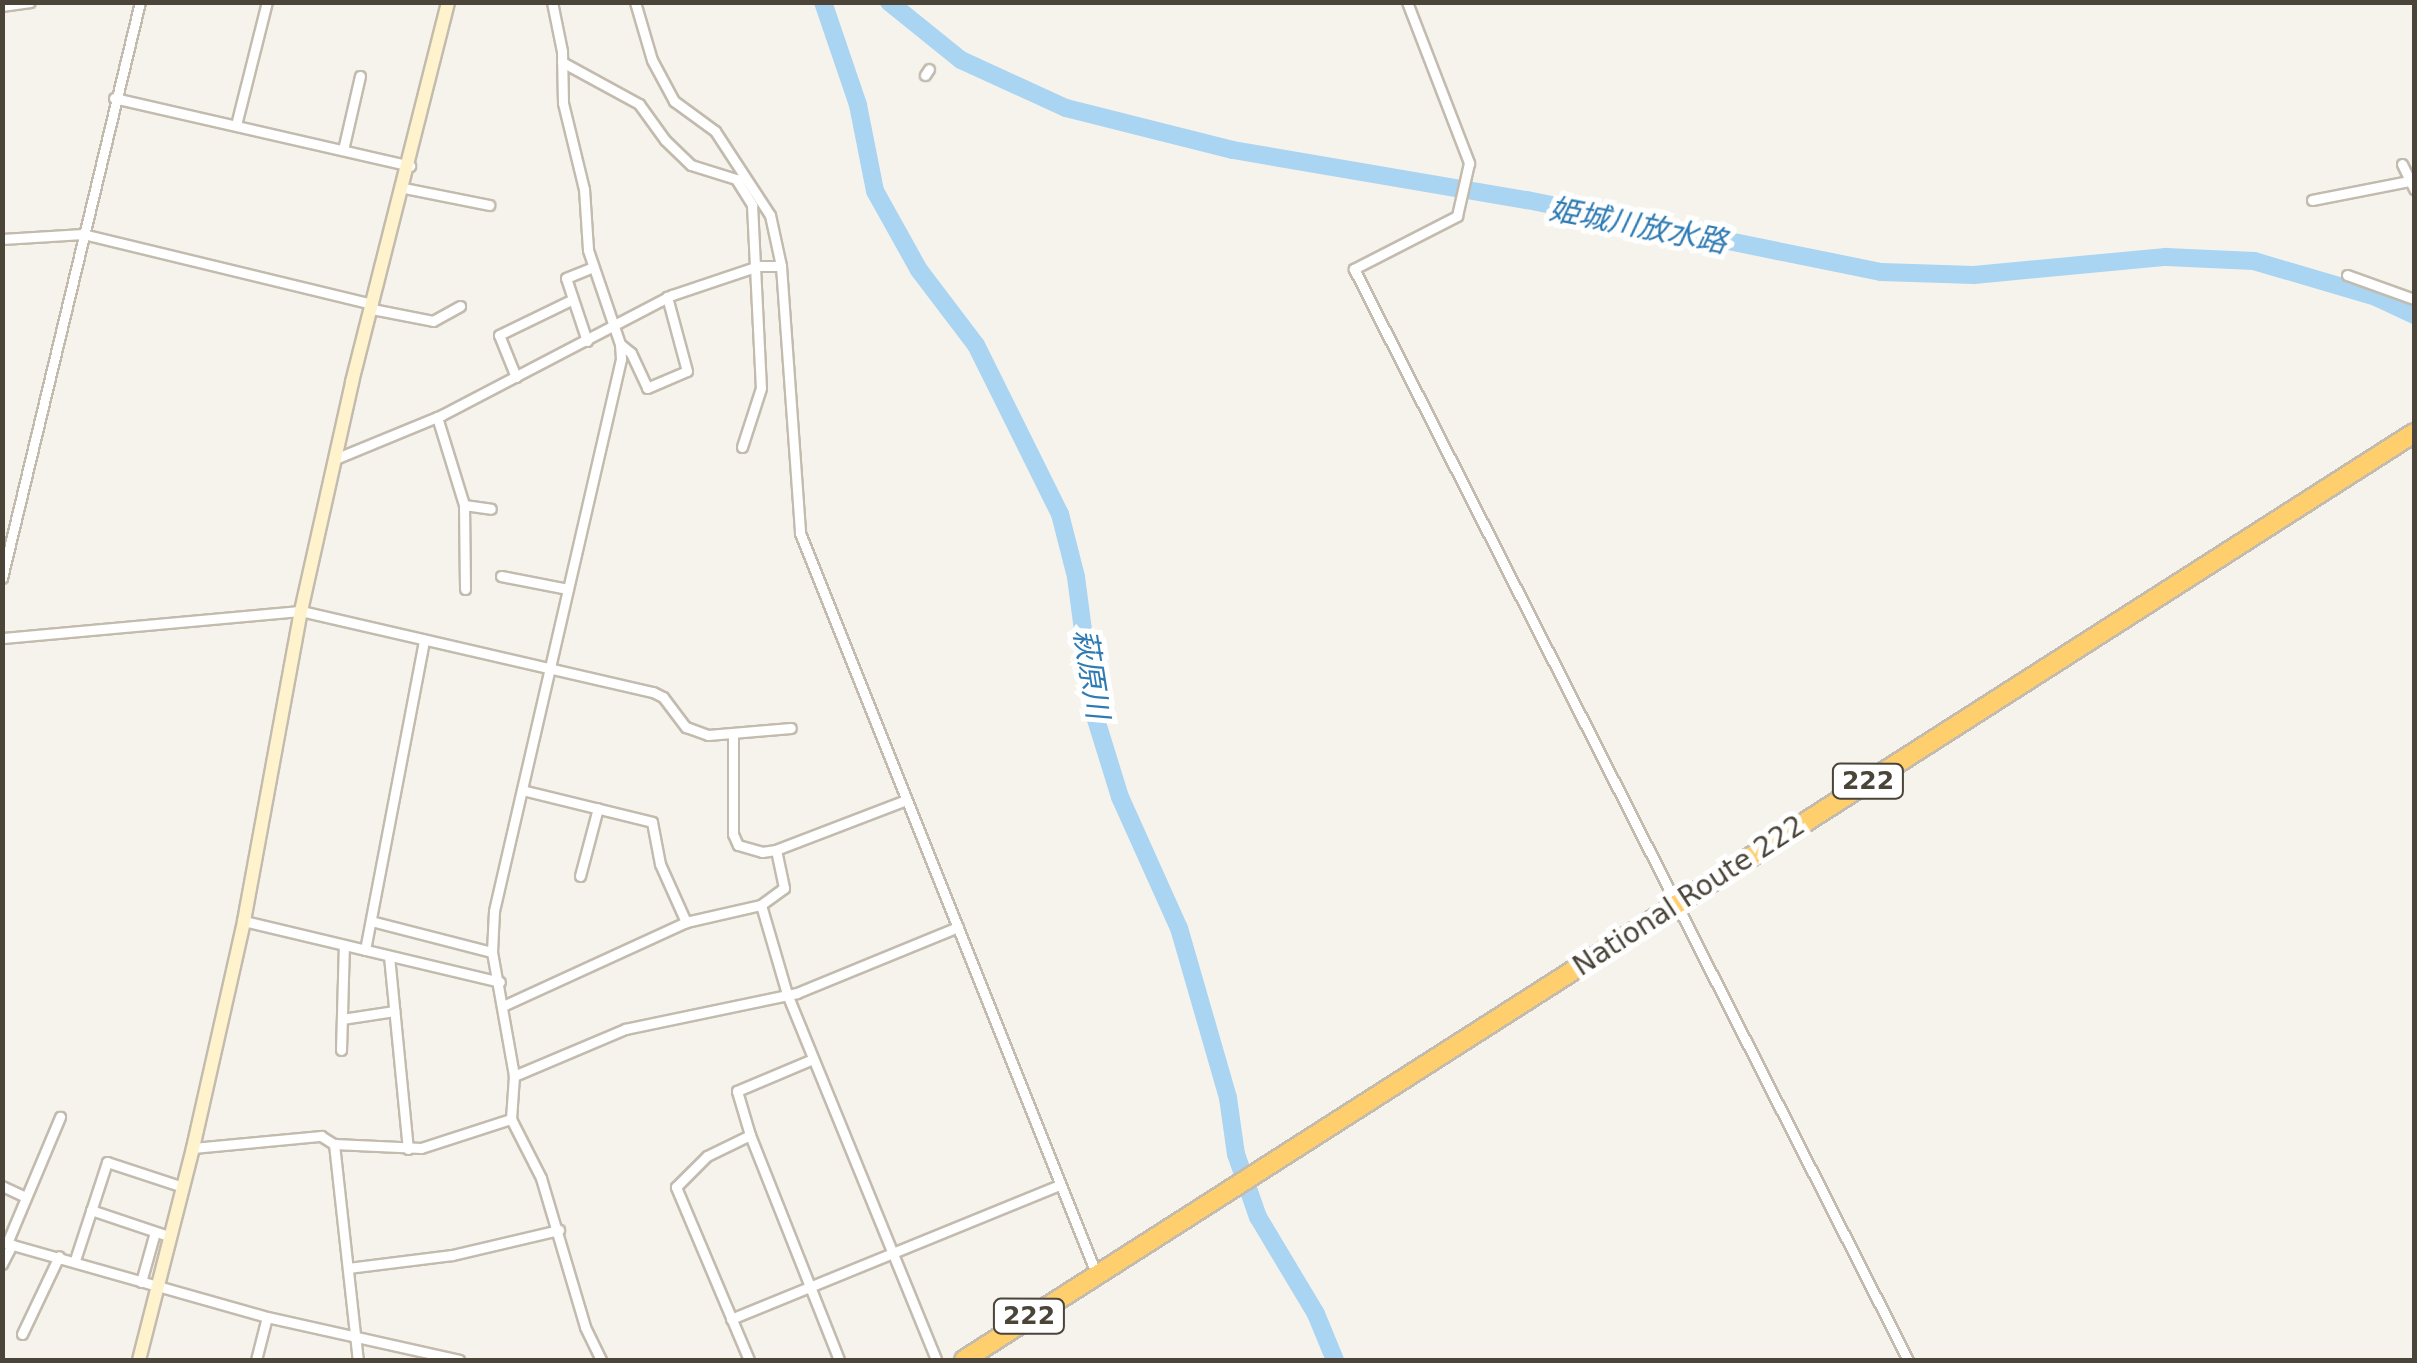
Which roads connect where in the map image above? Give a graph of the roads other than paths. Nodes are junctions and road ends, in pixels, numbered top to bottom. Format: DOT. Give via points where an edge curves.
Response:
graph roads {
  1 [pos="30,2"];
  2 [pos="140,2"];
  3 [pos="267,2"];
  4 [pos="448,2"];
  5 [pos="552,2"];
  6 [pos="635,2"];
  7 [pos="1407,2"];
  8 [pos="2,6"];
  9 [pos="562,62"];
  10 [pos="360,76"];
  11 [pos="114,98"];
  12 [pos="236,125"];
  13 [pos="343,150"];
  14 [pos="2402,164"];
  15 [pos="410,166"];
  16 [pos="2413,184"];
  17 [pos="404,188"];
  18 [pos="2312,200"];
  19 [pos="490,206"];
  20 [pos="83,234"];
  21 [pos="2,239"];
  22 [pos="758,266"];
  23 [pos="781,266"];
  24 [pos="593,267"];
  25 [pos="2346,275"];
  26 [pos="667,298"];
  27 [pos="574,299"];
  28 [pos="2414,299"];
  29 [pos="372,306"];
  30 [pos="460,306"];
  31 [pos="613,328"];
  32 [pos="587,341"];
  33 [pos="620,344"];
  34 [pos="516,377"];
  35 [pos="437,417"];
  36 [pos="2414,433"];
  37 [pos="742,447"];
  38 [pos="335,459"];
  39 [pos="464,505"];
  40 [pos="491,510"];
  41 [pos="500,576"];
  42 [pos="2,578"];
  43 [pos="465,589"];
  44 [pos="568,590"];
  45 [pos="300,611"];
  46 [pos="2,638"];
  47 [pos="424,640"];
  48 [pos="549,669"];
  49 [pos="791,728"];
  50 [pos="734,732"];
  51 [pos="522,790"];
  52 [pos="906,800"];
  53 [pos="598,808"];
  54 [pos="776,850"];
  55 [pos="580,876"];
  56 [pos="1679,902"];
  57 [pos="761,905"];
  58 [pos="244,921"];
  59 [pos="370,921"];
  60 [pos="686,922"];
  61 [pos="958,927"];
  62 [pos="344,945"];
  63 [pos="365,950"];
  64 [pos="492,952"];
  65 [pos="389,956"];
  66 [pos="500,982"];
  67 [pos="787,994"];
  68 [pos="505,1006"];
  69 [pos="394,1011"];
  70 [pos="342,1019"];
  71 [pos="341,1050"];
  72 [pos="813,1059"];
  73 [pos="514,1076"];
  74 [pos="60,1117"];
  75 [pos="511,1119"];
  76 [pos="750,1135"];
  77 [pos="334,1144"];
  78 [pos="193,1148"];
  79 [pos="408,1149"];
  80 [pos="1060,1185"];
  81 [pos="2,1186"];
  82 [pos="184,1187"];
  83 [pos="26,1197"];
  84 [pos="91,1210"];
  85 [pos="558,1230"];
  86 [pos="155,1232"];
  87 [pos="171,1237"];
  88 [pos="7,1243"];
  89 [pos="892,1252"];
  90 [pos="59,1256"];
  91 [pos="75,1260"];
  92 [pos="2,1264"];
  93 [pos="348,1268"];
  94 [pos="1096,1273"];
  95 [pos="141,1282"];
  96 [pos="810,1284"];
  97 [pos="159,1289"];
  98 [pos="267,1317"];
  99 [pos="731,1319"];
  100 [pos="22,1334"];
  101 [pos="356,1335"];
  102 [pos="600,1359"];
  103 [pos="138,1360"];
  104 [pos="256,1360"];
  105 [pos="358,1360"];
  106 [pos="458,1360"];
  107 [pos="587,1360"];
  108 [pos="748,1360"];
  109 [pos="839,1360"];
  110 [pos="936,1360"];
  111 [pos="964,1360"];
  112 [pos="1908,1360"];
  1 -- 8 [label="street"];
  2 -- 11 [label="street"];
  3 -- 12 [label="street"];
  4 -- 15 [label="street"];
  5 -- 9 [label="street"];
  6 -- 23 [label="street" via="652,60 674,102 715,131 770,215"];
  7 -- 56 [label="street" via="1469,164 1457,216 1354,269"];
  9 -- 22 [label="street" via="640,104 691,165 730,175 743,186 752,205"];
  9 -- 24 [label="street" via="563,103 580,166"];
  10 -- 13 [label="street"];
  11 -- 12 [label="street"];
  11 -- 20 [label="street"];
  12 -- 13 [label="street"];
  13 -- 15 [label="street"];
  14 -- 16 [label="street"];
  15 -- 17 [label="street"];
  16 -- 18 [label="street"];
  17 -- 19 [label="street"];
  17 -- 29 [label="street"];
  20 -- 21 [label="street"];
  20 -- 29 [label="street"];
  20 -- 42 [label="street"];
  22 -- 23 [label="street"];
  22 -- 26 [label="street"];
  22 -- 37 [label="street" via="761,388"];
  23 -- 52 [label="street" via="800,533"];
  24 -- 27 [label="street" via="566,278"];
  24 -- 31 [label="street"];
  25 -- 28 [label="street"];
  26 -- 31 [label="street"];
  26 -- 33 [label="street" via="688,371 647,388 631,352"];
  27 -- 32 [label="street"];
  27 -- 34 [label="street" via="499,335"];
  29 -- 30 [label="street" via="432,321"];
  29 -- 38 [label="street"];
  31 -- 32 [label="street"];
  31 -- 33 [label="street"];
  32 -- 34 [label="street"];
  33 -- 44 [label="street"];
  34 -- 35 [label="street"];
  35 -- 38 [label="street"];
  35 -- 39 [label="street"];
  36 -- 56 [label="highway, National Route 222 / 222"];
  38 -- 45 [label="street"];
  39 -- 40 [label="street"];
  39 -- 43 [label="street"];
  41 -- 44 [label="street"];
  44 -- 48 [label="street"];
  45 -- 46 [label="street"];
  45 -- 47 [label="street"];
  45 -- 58 [label="street"];
  47 -- 48 [label="street"];
  47 -- 59 [label="street"];
  48 -- 50 [label="street" via="653,692 686,727 708,735"];
  48 -- 51 [label="street"];
  49 -- 50 [label="street"];
  50 -- 54 [label="street" via="733,834 738,845"];
  51 -- 53 [label="street"];
  51 -- 64 [label="street" via="494,911"];
  52 -- 54 [label="street"];
  52 -- 61 [label="street"];
  53 -- 55 [label="street"];
  53 -- 60 [label="street" via="652,822 660,864"];
  54 -- 57 [label="street" via="784,888"];
  56 -- 94 [label="highway, National Route 222 / 222"];
  56 -- 112 [label="street"];
  57 -- 60 [label="street"];
  57 -- 67 [label="street"];
  58 -- 62 [label="street"];
  58 -- 78 [label="street"];
  59 -- 63 [label="street"];
  59 -- 64 [label="street"];
  60 -- 68 [label="street"];
  61 -- 67 [label="street"];
  61 -- 80 [label="street"];
  62 -- 63 [label="street"];
  62 -- 70 [label="street"];
  63 -- 65 [label="street"];
  64 -- 66 [label="street"];
  65 -- 66 [label="street"];
  65 -- 69 [label="street"];
  66 -- 68 [label="street"];
  67 -- 72 [label="street"];
  67 -- 73 [label="street" via="625,1029"];
  68 -- 73 [label="street"];
  69 -- 70 [label="street"];
  69 -- 79 [label="street"];
  70 -- 71 [label="street"];
  72 -- 76 [label="street" via="736,1091"];
  72 -- 89 [label="street"];
  73 -- 75 [label="street"];
  74 -- 83 [label="street"];
  75 -- 79 [label="street"];
  75 -- 85 [label="street"];
  76 -- 96 [label="street"];
  76 -- 99 [label="street" via="707,1156 676,1187"];
  77 -- 78 [label="street" via="321,1136"];
  77 -- 79 [label="street"];
  77 -- 93 [label="street"];
  78 -- 82 [label="street"];
  80 -- 89 [label="street"];
  80 -- 94 [label="street"];
  81 -- 83 [label="street"];
  82 -- 84 [label="street" via="107,1162"];
  82 -- 87 [label="street"];
  83 -- 88 [label="street"];
  84 -- 86 [label="street"];
  84 -- 91 [label="street"];
  85 -- 93 [label="street" via="452,1255"];
  85 -- 102 [label="street"];
  86 -- 87 [label="street"];
  86 -- 95 [label="street"];
  87 -- 97 [label="street"];
  88 -- 90 [label="street"];
  88 -- 92 [label="street"];
  89 -- 96 [label="street"];
  89 -- 110 [label="street"];
  90 -- 91 [label="street"];
  90 -- 100 [label="street"];
  91 -- 95 [label="street"];
  93 -- 101 [label="street"];
  94 -- 111 [label="highway, National Route 222 / 222"];
  95 -- 97 [label="street"];
  96 -- 99 [label="street"];
  96 -- 109 [label="street"];
  97 -- 98 [label="street"];
  97 -- 103 [label="street"];
  98 -- 101 [label="street"];
  98 -- 104 [label="street"];
  99 -- 108 [label="street"];
  101 -- 105 [label="street"];
  101 -- 106 [label="street"];
  102 -- 107 [label="street"];
}
